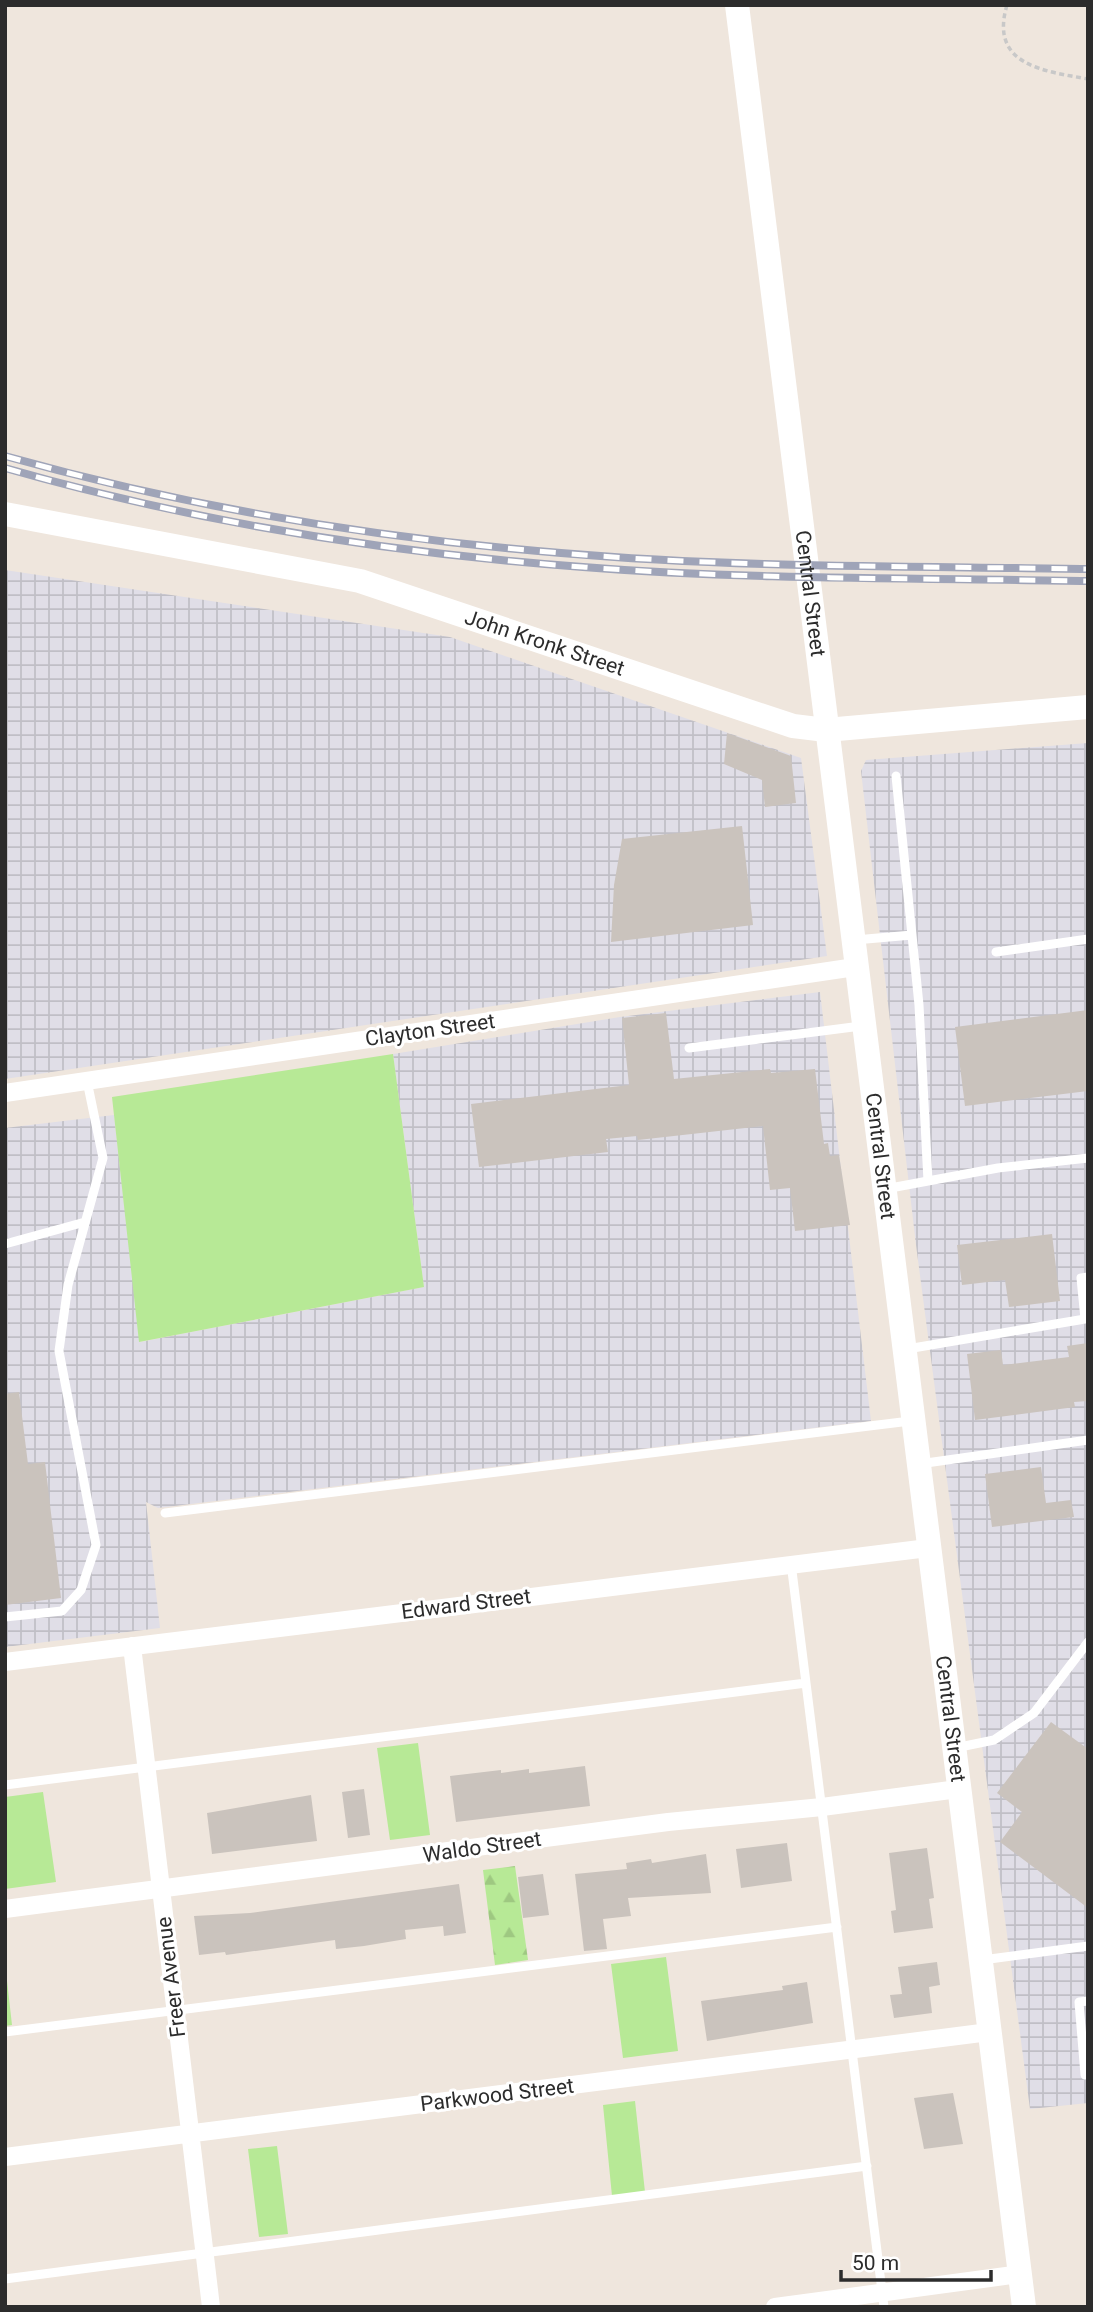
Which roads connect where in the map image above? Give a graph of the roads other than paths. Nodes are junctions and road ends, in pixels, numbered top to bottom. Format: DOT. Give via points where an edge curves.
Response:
graph roads {
  1 [pos="737,5"];
  2 [pos="5,514"];
  3 [pos="1088,707"];
  4 [pos="826,730"];
  5 [pos="896,776"];
  6 [pos="912,935"];
  7 [pos="1088,939"];
  8 [pos="852,940"];
  9 [pos="996,952"];
  10 [pos="855,967"];
  11 [pos="863,1026"];
  12 [pos="689,1048"];
  13 [pos="87,1081"];
  14 [pos="5,1093"];
  15 [pos="1088,1158"];
  16 [pos="928,1181"];
  17 [pos="883,1189"];
  18 [pos="85,1222"];
  19 [pos="5,1244"];
  20 [pos="1088,1277"];
  21 [pos="903,1349"];
  22 [pos="912,1421"];
  23 [pos="1088,1440"];
  24 [pos="917,1465"];
  25 [pos="165,1513"];
  26 [pos="928,1548"];
  27 [pos="791,1563"];
  28 [pos="5,1617"];
  29 [pos="1088,1642"];
  30 [pos="131,1646"];
  31 [pos="1079,1653"];
  32 [pos="1088,1659"];
  33 [pos="5,1662"];
  34 [pos="806,1683"];
  35 [pos="953,1748"];
  36 [pos="146,1767"];
  37 [pos="5,1785"];
  38 [pos="958,1789"];
  39 [pos="822,1807"];
  40 [pos="161,1889"];
  41 [pos="5,1909"];
  42 [pos="837,1927"];
  43 [pos="1088,1946"];
  44 [pos="980,1960"];
  45 [pos="1088,2001"];
  46 [pos="176,2010"];
  47 [pos="5,2032"];
  48 [pos="989,2032"];
  49 [pos="852,2051"];
  50 [pos="1085,2075"];
  51 [pos="190,2133"];
  52 [pos="5,2157"];
  53 [pos="867,2166"];
  54 [pos="205,2254"];
  55 [pos="1020,2274"];
  56 [pos="5,2279"];
  57 [pos="884,2300"];
  58 [pos="211,2307"];
  59 [pos="775,2307"];
  60 [pos="1024,2307"];
  1 -- 4 [label="street, Central Street"];
  2 -- 4 [label="street, John Kronk Street" via="360,581 793,726"];
  3 -- 4 [label="street, John Kronk Street"];
  4 -- 8 [label="street, Central Street"];
  5 -- 6 [label="lane"];
  6 -- 8 [label="lane"];
  6 -- 16 [label="lane"];
  7 -- 9 [label="lane"];
  8 -- 10 [label="street, Central Street"];
  10 -- 11 [label="street, Central Street"];
  10 -- 13 [label="street, Clayton Street"];
  11 -- 12 [label="lane"];
  11 -- 17 [label="street, Central Street"];
  13 -- 14 [label="street, Clayton Street"];
  13 -- 18 [label="lane" via="103,1158"];
  15 -- 16 [label="lane"];
  16 -- 17 [label="lane"];
  17 -- 21 [label="street, Central Street"];
  18 -- 19 [label="lane"];
  18 -- 28 [label="lane" via="68,1285 59,1351 96,1545 81,1590 62,1611"];
  20 -- 21 [label="lane" via="1081,1278 1085,1319"];
  21 -- 22 [label="street, Central Street"];
  22 -- 24 [label="street, Central Street"];
  22 -- 25 [label="lane"];
  23 -- 24 [label="lane"];
  24 -- 26 [label="street, Central Street"];
  26 -- 27 [label="street, Edward Street"];
  26 -- 35 [label="street, Central Street"];
  27 -- 30 [label="street, Edward Street"];
  27 -- 34 [label="lane"];
  29 -- 31 [label="lane"];
  30 -- 33 [label="street, Edward Street"];
  30 -- 36 [label="street, Freer Avenue"];
  31 -- 32 [label="lane"];
  31 -- 35 [label="lane" via="1034,1713 995,1740"];
  34 -- 36 [label="lane"];
  34 -- 39 [label="lane"];
  35 -- 38 [label="street, Central Street"];
  36 -- 37 [label="lane"];
  36 -- 40 [label="street, Freer Avenue"];
  38 -- 39 [label="street, Waldo Street"];
  38 -- 44 [label="street, Central Street"];
  39 -- 40 [label="street, Waldo Street" via="668,1822"];
  39 -- 42 [label="lane"];
  40 -- 41 [label="street, Waldo Street"];
  40 -- 46 [label="street, Freer Avenue"];
  42 -- 46 [label="lane"];
  42 -- 49 [label="lane"];
  43 -- 44 [label="lane"];
  44 -- 48 [label="street, Central Street"];
  45 -- 50 [label="lane" via="1079,2002"];
  46 -- 47 [label="lane"];
  46 -- 51 [label="street, Freer Avenue"];
  48 -- 49 [label="street, Parkwood Street"];
  48 -- 55 [label="street, Central Street"];
  49 -- 51 [label="street, Parkwood Street"];
  49 -- 53 [label="lane"];
  51 -- 52 [label="street, Parkwood Street"];
  51 -- 54 [label="street, Freer Avenue"];
  53 -- 54 [label="lane"];
  53 -- 57 [label="lane"];
  54 -- 56 [label="lane"];
  54 -- 58 [label="street, Freer Avenue"];
  55 -- 57 [label="street"];
  55 -- 60 [label="street, Central Street"];
  57 -- 59 [label="street"];
}
